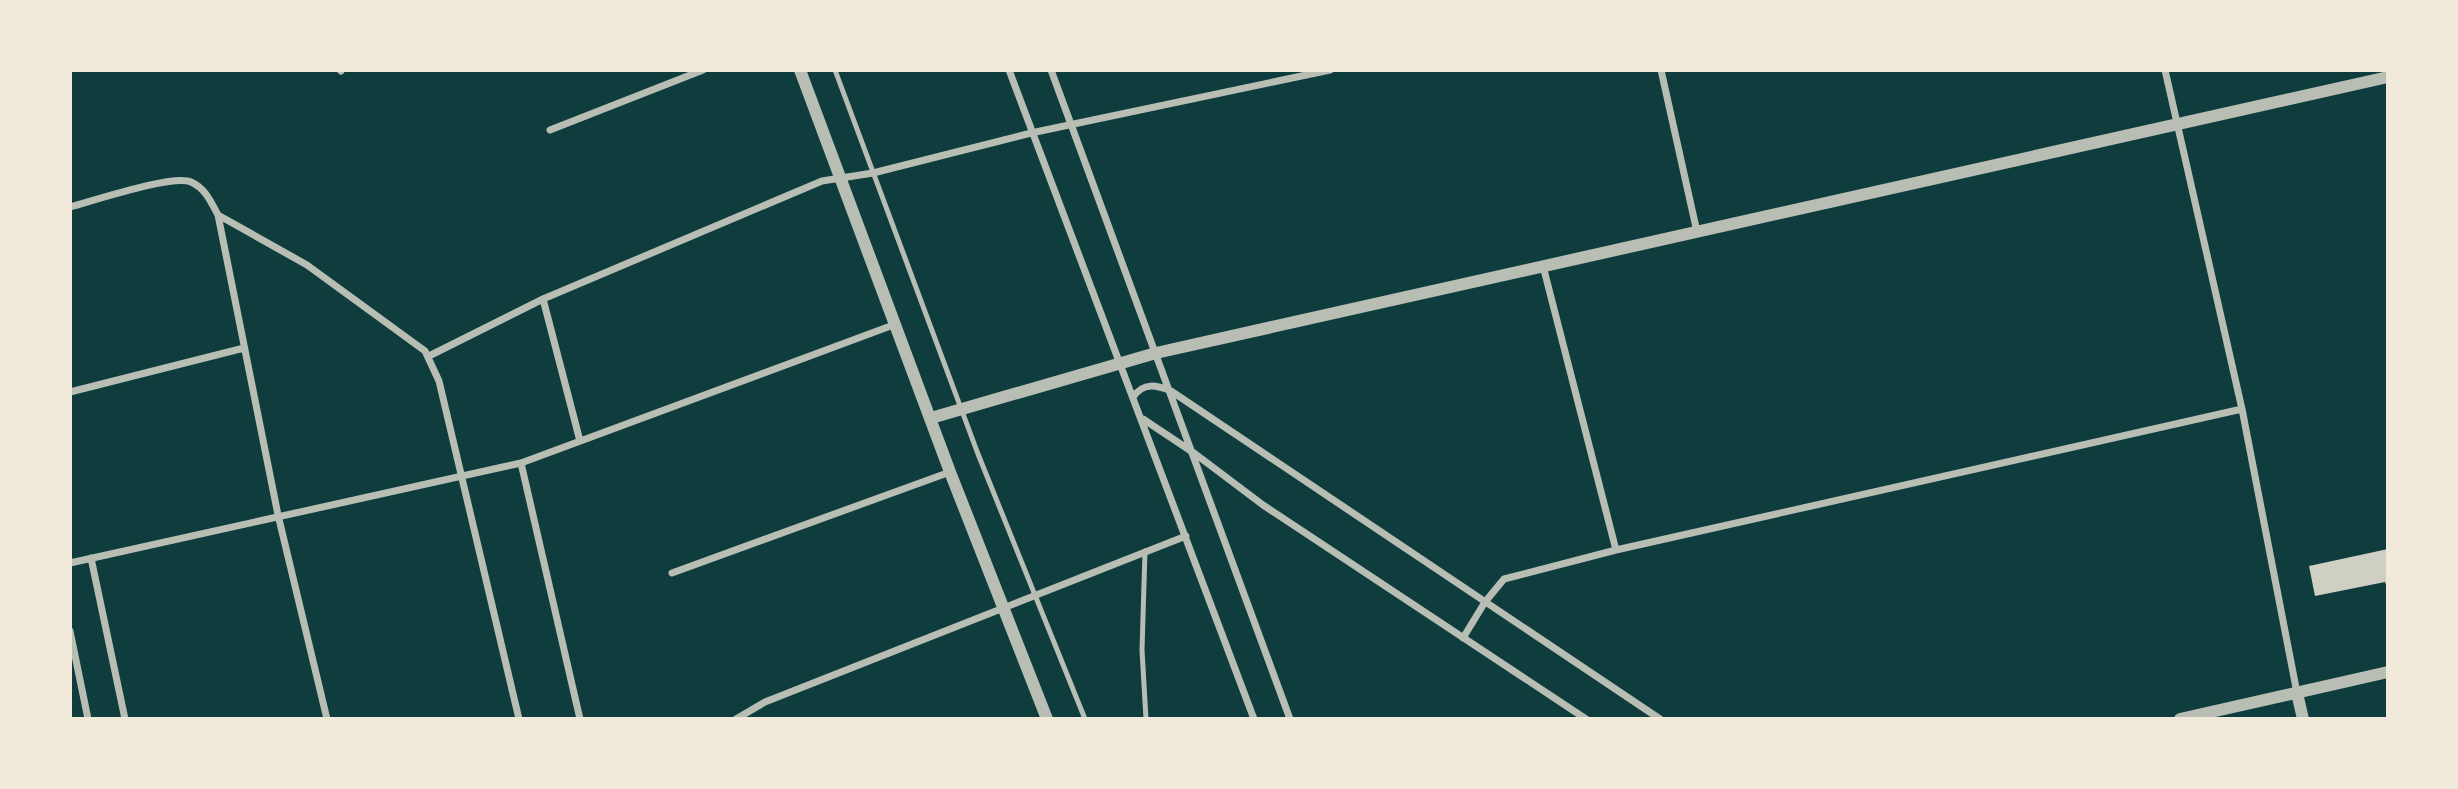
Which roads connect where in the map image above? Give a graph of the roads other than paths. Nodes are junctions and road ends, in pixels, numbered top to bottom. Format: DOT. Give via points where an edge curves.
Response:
graph roads {
  1 [pos="703,70"];
  2 [pos="800,70"];
  3 [pos="835,70"];
  4 [pos="1009,70"];
  5 [pos="1051,70"];
  6 [pos="1330,70"];
  7 [pos="1661,70"];
  8 [pos="2165,70"];
  9 [pos="2388,77"];
  10 [pos="2177,122"];
  11 [pos="1071,125"];
  12 [pos="550,130"];
  13 [pos="1031,133"];
  14 [pos="873,173"];
  15 [pos="839,176"];
  16 [pos="70,207"];
  17 [pos="218,215"];
  18 [pos="1697,232"];
  19 [pos="1543,266"];
  20 [pos="543,299"];
  21 [pos="896,324"];
  22 [pos="244,348"];
  23 [pos="1156,353"];
  24 [pos="429,356"];
  25 [pos="1121,364"];
  26 [pos="1171,391"];
  27 [pos="70,392"];
  28 [pos="1133,397"];
  29 [pos="2242,410"];
  30 [pos="963,411"];
  31 [pos="931,418"];
  32 [pos="1142,419"];
  33 [pos="580,441"];
  34 [pos="1194,453"];
  35 [pos="521,463"];
  36 [pos="950,472"];
  37 [pos="460,478"];
  38 [pos="278,514"];
  39 [pos="1186,536"];
  40 [pos="1616,550"];
  41 [pos="1145,551"];
  42 [pos="91,558"];
  43 [pos="70,563"];
  44 [pos="671,573"];
  45 [pos="1034,594"];
  46 [pos="1485,602"];
  47 [pos="1002,606"];
  48 [pos="70,631"];
  49 [pos="1463,638"];
  50 [pos="2388,672"];
  51 [pos="2297,693"];
  52 [pos="88,719"];
  53 [pos="125,719"];
  54 [pos="327,719"];
  55 [pos="519,719"];
  56 [pos="580,719"];
  57 [pos="736,719"];
  58 [pos="1047,719"];
  59 [pos="1085,719"];
  60 [pos="1146,719"];
  61 [pos="1254,719"];
  62 [pos="1290,719"];
  63 [pos="1586,719"];
  64 [pos="1660,719"];
  65 [pos="2180,719"];
  66 [pos="2303,719"];
  1 -- 12 [label="street"];
  2 -- 15 [label="street"];
  3 -- 14 [label="lane"];
  4 -- 13 [label="street"];
  5 -- 11 [label="street"];
  6 -- 11 [label="street"];
  7 -- 18 [label="street"];
  8 -- 10 [label="street"];
  9 -- 10 [label="street"];
  10 -- 18 [label="street"];
  10 -- 29 [label="street"];
  11 -- 13 [label="street"];
  11 -- 23 [label="street"];
  13 -- 14 [label="street"];
  13 -- 25 [label="street"];
  14 -- 15 [label="street"];
  14 -- 30 [label="lane"];
  15 -- 20 [label="street"];
  15 -- 21 [label="street"];
  16 -- 17 [label="street" via="171,180 190,181 204,191"];
  17 -- 22 [label="street"];
  17 -- 24 [label="street" via="307,265"];
  18 -- 19 [label="street"];
  19 -- 23 [label="street"];
  19 -- 40 [label="street"];
  20 -- 24 [label="street"];
  20 -- 33 [label="street"];
  21 -- 31 [label="street"];
  21 -- 33 [label="street"];
  22 -- 27 [label="street"];
  22 -- 38 [label="street"];
  23 -- 25 [label="street"];
  23 -- 26 [label="street"];
  24 -- 37 [label="street" via="439,381"];
  25 -- 28 [label="street"];
  25 -- 30 [label="street"];
  26 -- 28 [label="street" via="1148,386"];
  26 -- 34 [label="street"];
  26 -- 46 [label="street"];
  28 -- 32 [label="street"];
  29 -- 40 [label="street"];
  29 -- 51 [label="street"];
  30 -- 31 [label="street"];
  30 -- 45 [label="lane"];
  31 -- 36 [label="street"];
  32 -- 34 [label="street"];
  32 -- 39 [label="street"];
  33 -- 35 [label="street"];
  34 -- 49 [label="street"];
  34 -- 62 [label="street"];
  35 -- 37 [label="street"];
  35 -- 56 [label="street"];
  36 -- 44 [label="street"];
  36 -- 47 [label="street"];
  37 -- 38 [label="street"];
  37 -- 55 [label="street"];
  38 -- 42 [label="street"];
  38 -- 54 [label="street"];
  39 -- 41 [label="street"];
  39 -- 61 [label="street"];
  40 -- 46 [label="street" via="1504,579"];
  41 -- 45 [label="street"];
  41 -- 60 [label="lane" via="1142,650"];
  42 -- 43 [label="street"];
  42 -- 53 [label="street"];
  45 -- 47 [label="street"];
  45 -- 59 [label="lane"];
  46 -- 49 [label="street"];
  46 -- 64 [label="street"];
  47 -- 57 [label="street" via="765,702"];
  47 -- 58 [label="street"];
  48 -- 52 [label="street"];
  49 -- 63 [label="street"];
  50 -- 51 [label="street"];
  51 -- 65 [label="street"];
  51 -- 66 [label="street"];
}
